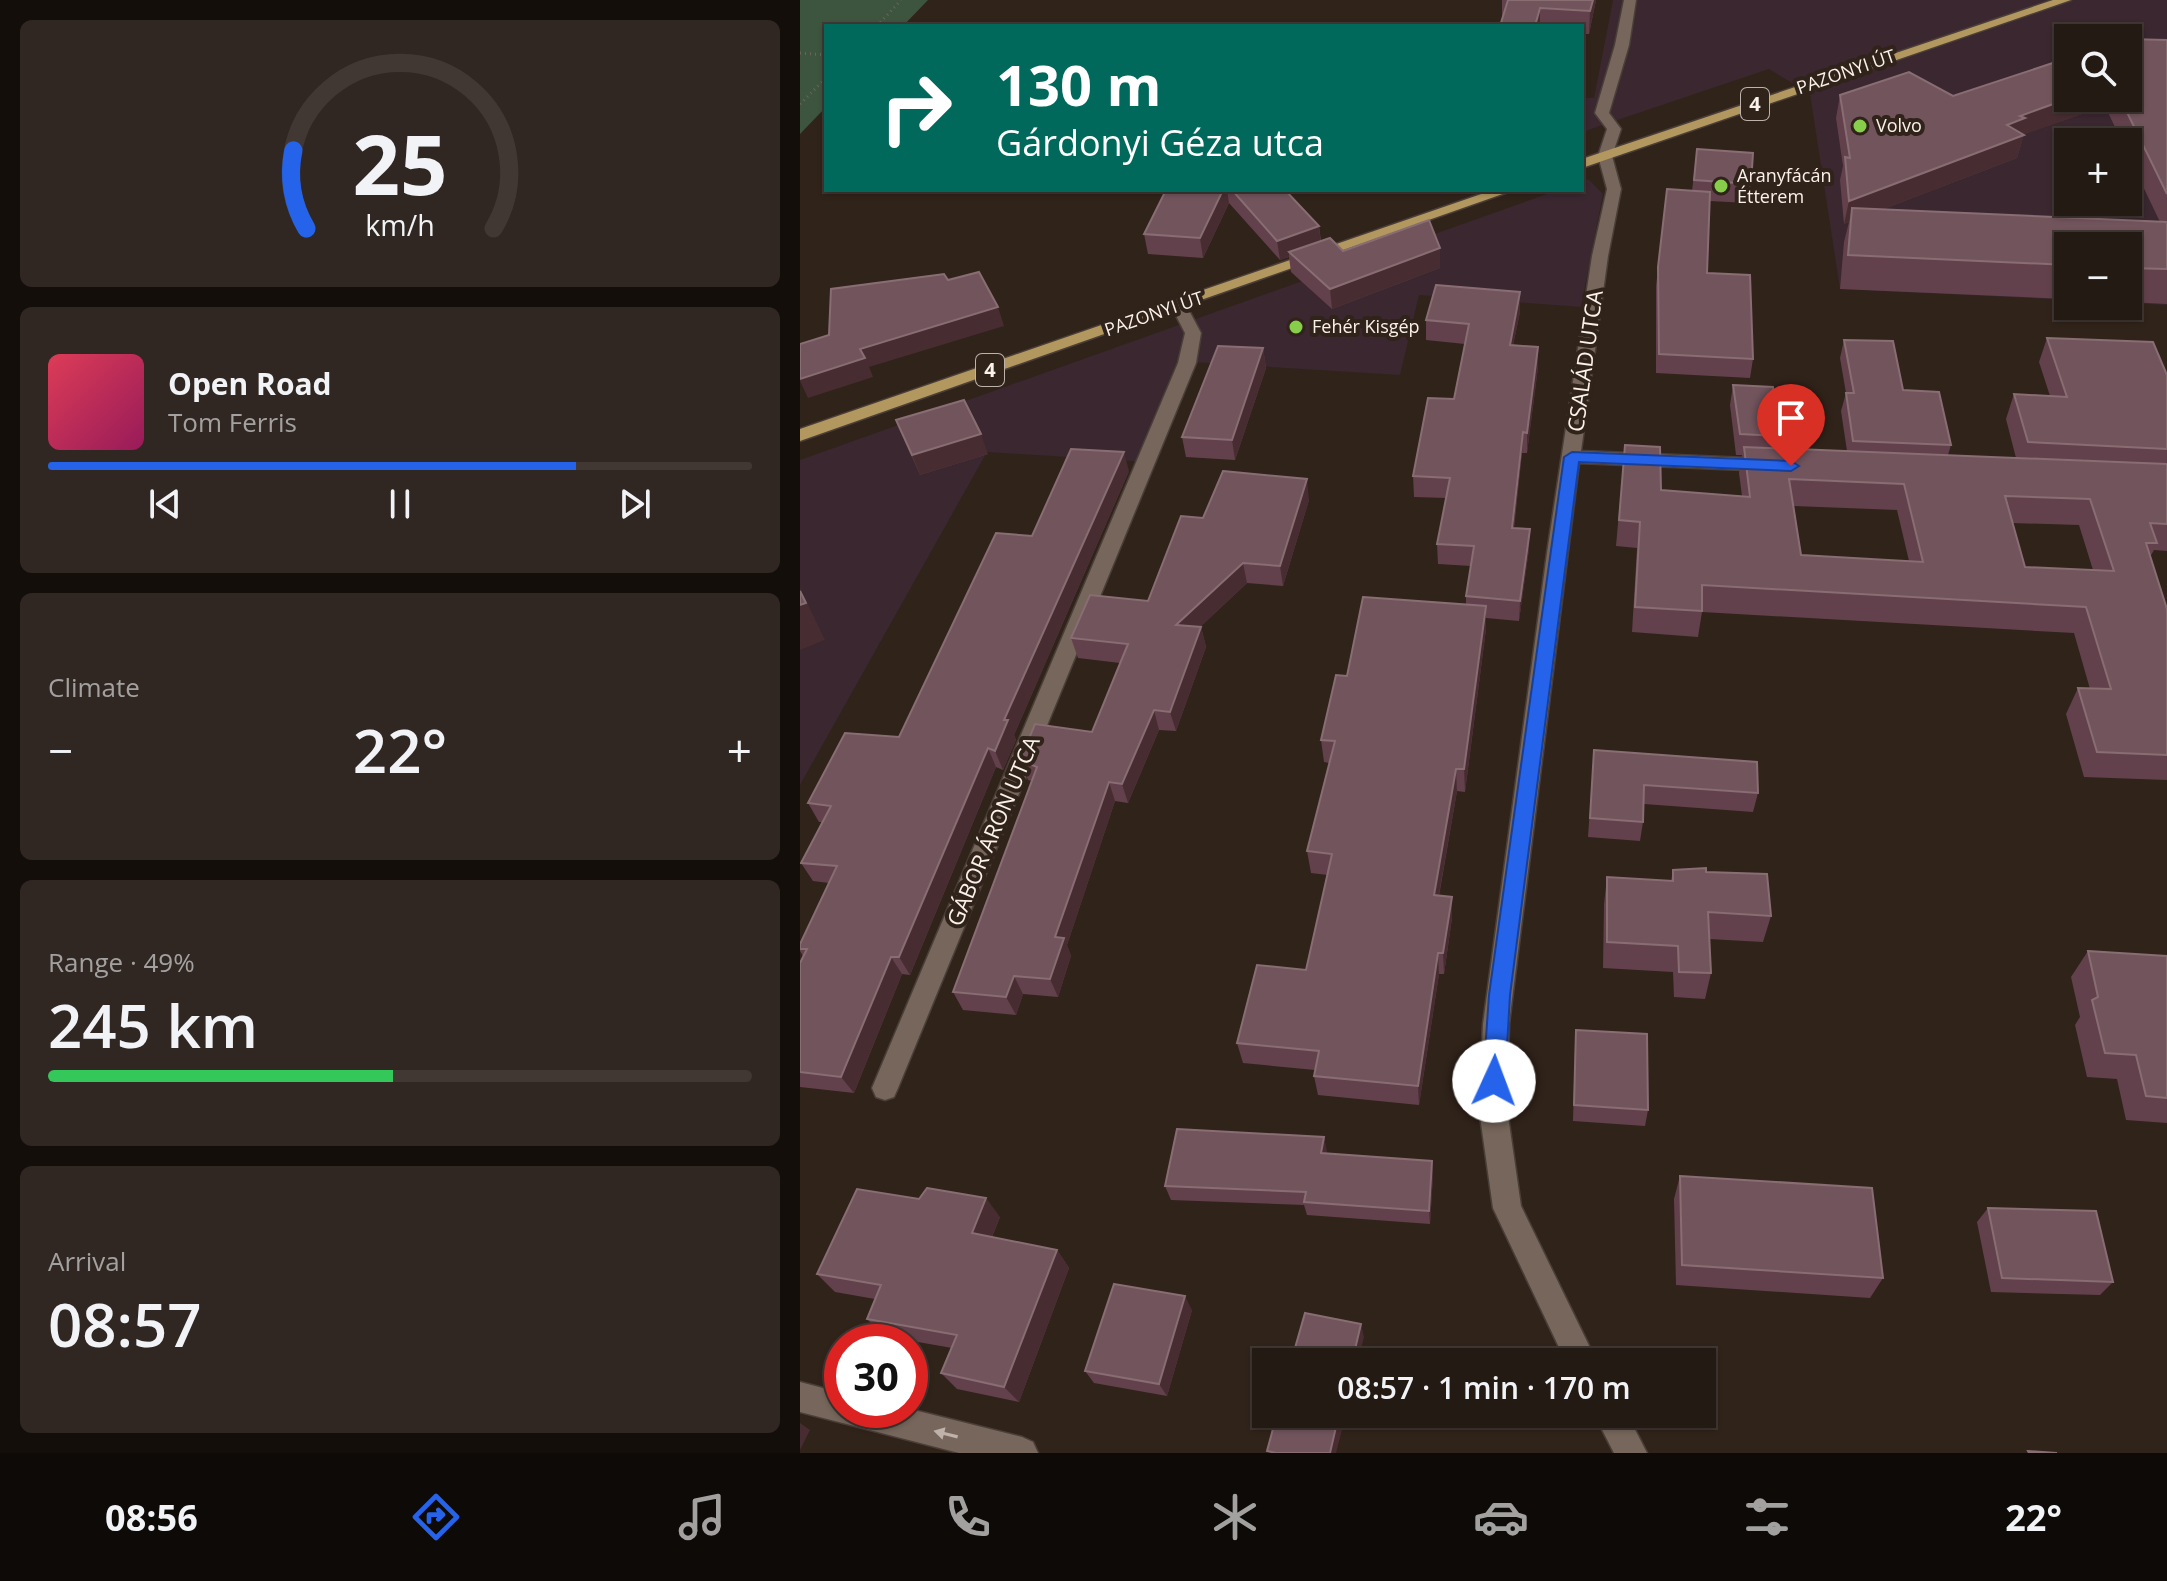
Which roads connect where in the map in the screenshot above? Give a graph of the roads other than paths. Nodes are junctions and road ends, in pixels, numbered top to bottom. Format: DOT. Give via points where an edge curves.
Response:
graph roads {
  1 [pos="1630,0"];
  2 [pos="2065,0"];
  3 [pos="1605,156"];
  4 [pos="1584,163"];
  5 [pos="1501,192"];
  6 [pos="1179,306"];
  7 [pos="800,435"];
  8 [pos="1572,457"];
  9 [pos="1791,466"];
  10 [pos="885,1088"];
  11 [pos="1575,1348"];
  12 [pos="800,1397"];
  13 [pos="824,1403"];
  14 [pos="922,1428"];
  15 [pos="1618,1428"];
  16 [pos="1022,1453"];
  17 [pos="1631,1453"];
  1 -- 3 [label="street, CSALÁD UTCA" via="1602,113 1614,129"];
  2 -- 3 [label="main road, PAZONYI ÚT / 4"];
  3 -- 4 [label="main road, PAZONYI ÚT / 4"];
  3 -- 8 [label="street, CSALÁD UTCA" via="1614,189"];
  5 -- 6 [label="main road, PAZONYI ÚT / 4"];
  6 -- 7 [label="main road, PAZONYI ÚT / 4"];
  6 -- 10 [label="street, GÁBOR ÁRON UTCA" via="1193,333 1187,363"];
  8 -- 9 [label="street"];
  8 -- 11 [label="street, CSALÁD UTCA" via="1497,1009 1493,1109 1507,1208"];
  12 -- 13 [label="street"];
  16 -- 14 [label="street, one-way"];
  15 -- 17 [label="street"];
}
